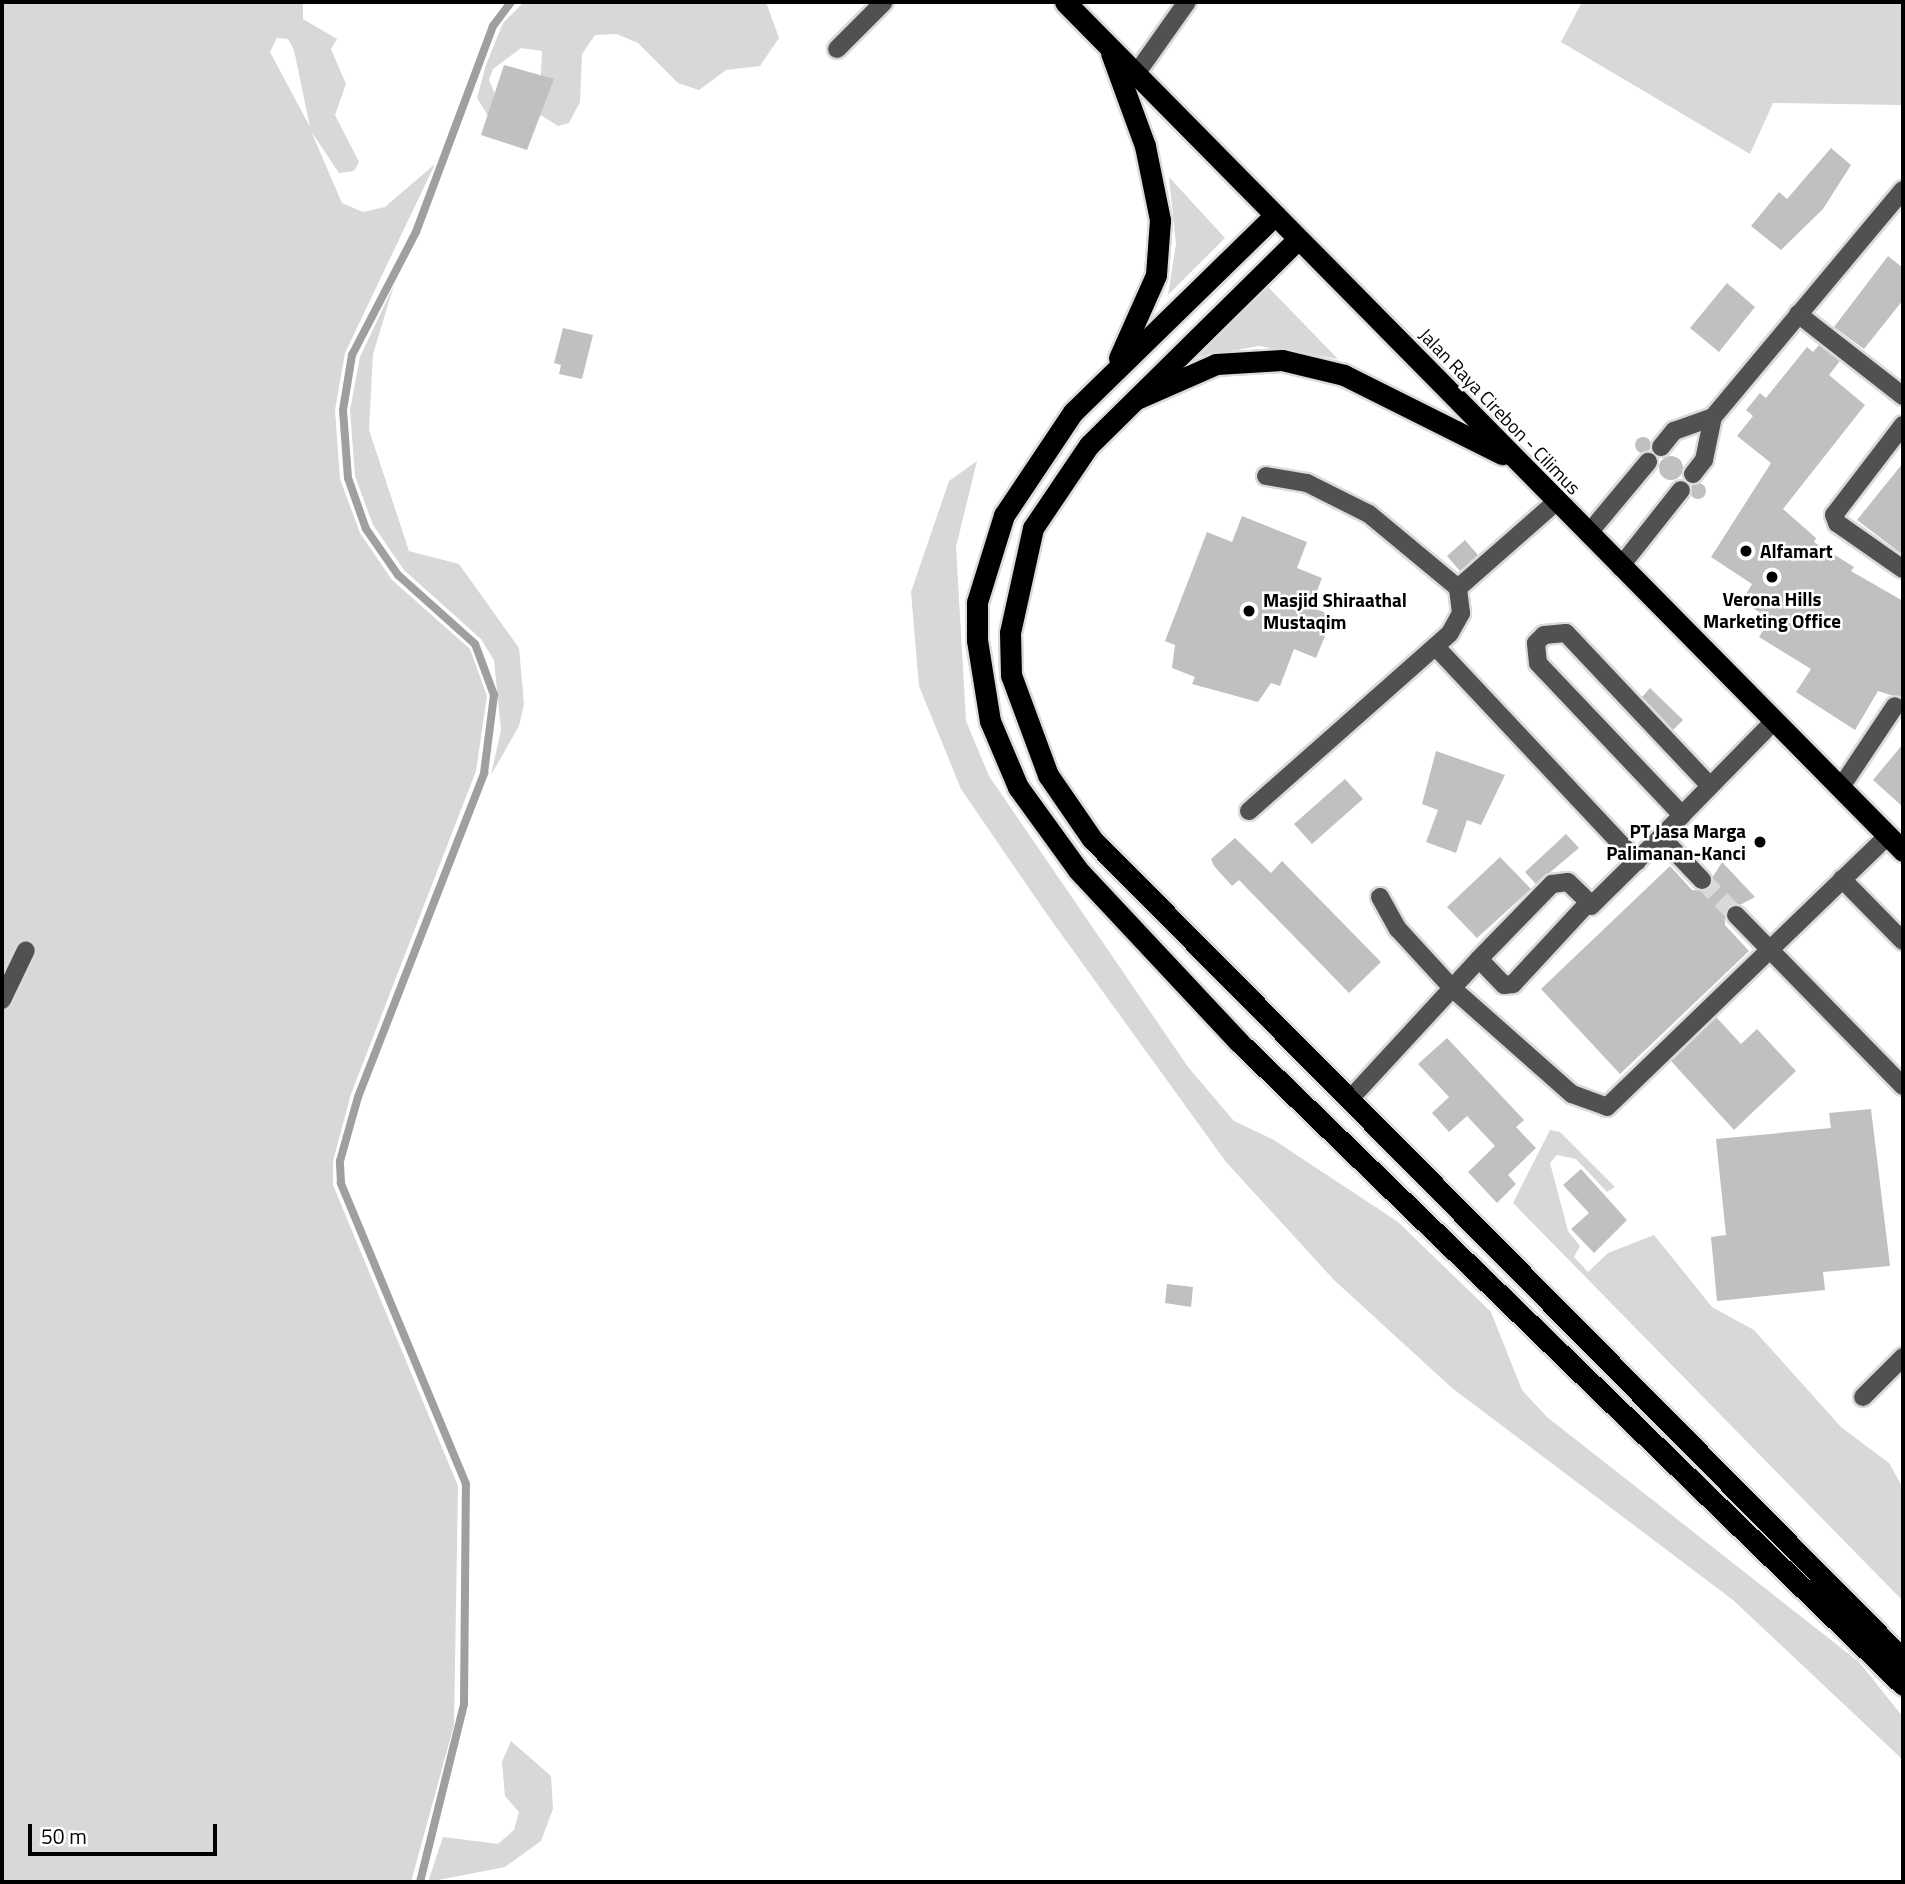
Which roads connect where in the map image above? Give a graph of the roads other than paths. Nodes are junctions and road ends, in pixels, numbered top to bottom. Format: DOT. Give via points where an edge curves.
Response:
graph roads {
  1 [pos="884,2"];
  2 [pos="1065,2"];
  3 [pos="1188,2"];
  4 [pos="1109,46"];
  5 [pos="837,49"];
  6 [pos="1136,74"];
  7 [pos="1903,190"];
  8 [pos="1275,215"];
  9 [pos="1298,239"];
  10 [pos="1798,314"];
  11 [pos="1108,378"];
  12 [pos="1903,396"];
  13 [pos="1131,401"];
  14 [pos="1713,417"];
  15 [pos="1903,425"];
  16 [pos="1661,447"];
  17 [pos="1517,461"];
  18 [pos="1648,462"];
  19 [pos="1693,474"];
  20 [pos="1266,476"];
  21 [pos="1681,490"];
  22 [pos="1556,502"];
  23 [pos="1588,534"];
  24 [pos="1620,567"];
  25 [pos="1903,569"];
  26 [pos="1458,588"];
  27 [pos="1436,647"];
  28 [pos="1895,706"];
  29 [pos="1774,721"];
  30 [pos="1710,786"];
  31 [pos="1841,787"];
  32 [pos="1249,811"];
  33 [pos="1682,815"];
  34 [pos="1661,837"];
  35 [pos="1896,844"];
  36 [pos="1637,861"];
  37 [pos="1842,879"];
  38 [pos="1702,880"];
  39 [pos="1380,897"];
  40 [pos="1591,906"];
  41 [pos="1736,915"];
  42 [pos="1903,941"];
  43 [pos="1769,948"];
  44 [pos="26,950"];
  45 [pos="1479,960"];
  46 [pos="1452,988"];
  47 [pos="2,1000"];
  48 [pos="1903,1086"];
  49 [pos="1349,1100"];
  50 [pos="1903,1357"];
  51 [pos="1863,1397"];
  52 [pos="1903,1659"];
  53 [pos="1903,1685"];
  1 -- 5 [label="street"];
  2 -- 4 [label="highway, Jalan Raya Cirebon - Cilimus"];
  3 -- 6 [label="street"];
  4 -- 6 [label="highway, Jalan Raya Cirebon - Cilimus"];
  4 -- 11 [label="highway" via="1157,192 1161,246 1148,299"];
  6 -- 8 [label="highway, Jalan Raya Cirebon - Cilimus"];
  7 -- 10 [label="street"];
  8 -- 9 [label="highway, Jalan Raya Cirebon - Cilimus"];
  8 -- 11 [label="highway"];
  9 -- 13 [label="highway"];
  9 -- 17 [label="highway, Jalan Raya Cirebon - Cilimus"];
  10 -- 12 [label="street"];
  10 -- 14 [label="street"];
  11 -- 53 [label="highway" via="1073,412 1004,515 977,602 981,683 1018,787 1078,870 1239,1042"];
  13 -- 17 [label="highway" via="1216,365 1249,359 1300,362 1344,375"];
  13 -- 49 [label="highway" via="1089,445 1033,528 1010,633 1018,700 1048,775 1092,839"];
  14 -- 16 [label="street" via="1674,430"];
  14 -- 19 [label="street" via="1704,460"];
  15 -- 25 [label="street" via="1834,514 1837,523"];
  17 -- 22 [label="highway, Jalan Raya Cirebon - Cilimus"];
  18 -- 23 [label="street"];
  20 -- 26 [label="street" via="1307,483 1369,514"];
  21 -- 24 [label="street"];
  22 -- 23 [label="highway, Jalan Raya Cirebon - Cilimus"];
  22 -- 26 [label="street"];
  23 -- 24 [label="highway, Jalan Raya Cirebon - Cilimus"];
  24 -- 29 [label="highway, Jalan Raya Cirebon - Cilimus"];
  26 -- 27 [label="street" via="1461,613"];
  27 -- 32 [label="street"];
  27 -- 36 [label="street"];
  28 -- 31 [label="street"];
  29 -- 30 [label="street"];
  29 -- 31 [label="highway, Jalan Raya Cirebon - Cilimus"];
  30 -- 33 [label="street"];
  30 -- 33 [label="street" via="1566,633 1544,635 1533,651 1538,663"];
  31 -- 35 [label="highway, Jalan Raya Cirebon - Cilimus"];
  33 -- 34 [label="street"];
  34 -- 36 [label="street"];
  34 -- 38 [label="street"];
  35 -- 37 [label="street"];
  36 -- 40 [label="street"];
  37 -- 42 [label="street"];
  37 -- 43 [label="street"];
  39 -- 46 [label="street" via="1398,929"];
  40 -- 45 [label="street" via="1513,984 1504,985"];
  40 -- 45 [label="street" via="1568,882 1558,881"];
  41 -- 43 [label="street"];
  43 -- 46 [label="street" via="1606,1107 1572,1094"];
  43 -- 48 [label="street"];
  44 -- 47 [label="street"];
  45 -- 46 [label="street"];
  46 -- 49 [label="street"];
  49 -- 52 [label="highway"];
  50 -- 51 [label="street"];
}
